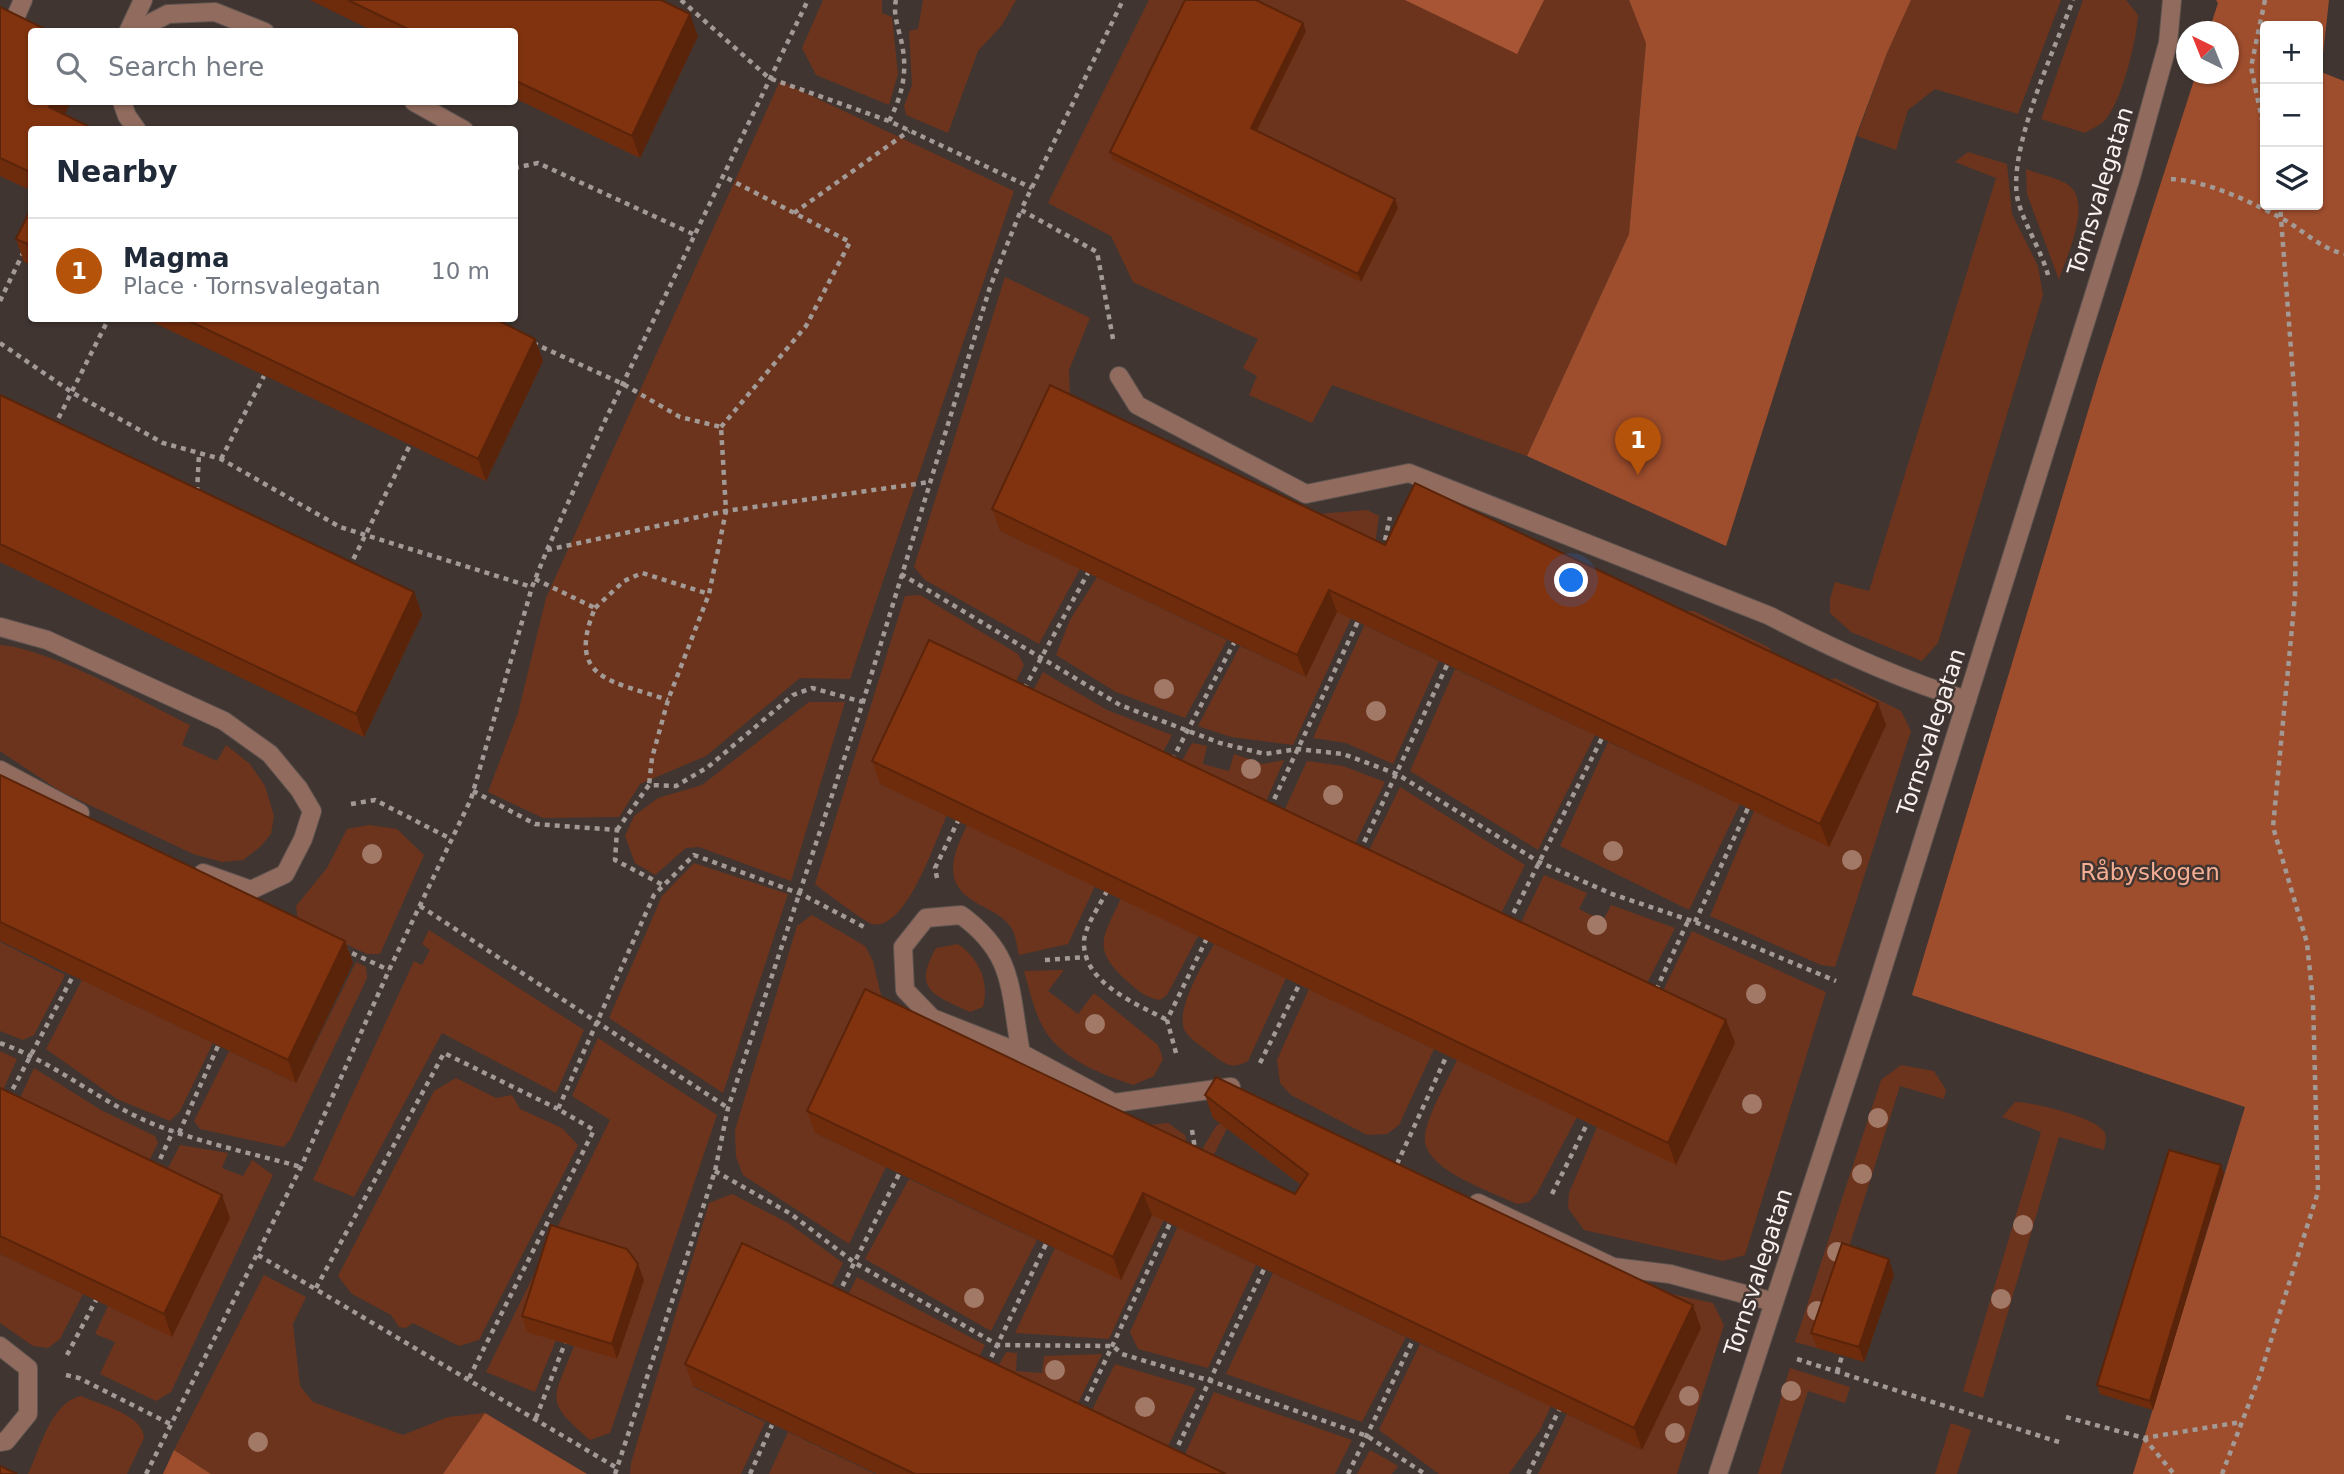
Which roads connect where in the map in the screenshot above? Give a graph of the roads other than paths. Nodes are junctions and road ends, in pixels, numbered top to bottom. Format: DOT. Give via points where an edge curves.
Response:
graph roads {
  1 [pos="143,0"];
  2 [pos="2172,0"];
  3 [pos="13,8"];
  4 [pos="35,26"];
  5 [pos="130,28"];
  6 [pos="141,28"];
  7 [pos="255,28"];
  8 [pos="123,105"];
  9 [pos="419,105"];
  10 [pos="134,126"];
  11 [pos="457,126"];
  12 [pos="1119,376"];
  13 [pos="0,627"];
  14 [pos="1967,700"];
  15 [pos="0,770"];
  16 [pos="98,822"];
  17 [pos="183,863"];
  18 [pos="1021,1053"];
  19 [pos="1246,1092"];
  20 [pos="1457,1193"];
  21 [pos="1774,1303"];
  22 [pos="0,1346"];
  23 [pos="0,1442"];
  24 [pos="1718,1474"];
  1 -- 5 [label="street"];
  2 -- 14 [label="street, Tornsvalegatan" via="2168,43 2131,177"];
  3 -- 4 [label="street"];
  6 -- 7 [label="street" via="168,14 215,12"];
  8 -- 10 [label="street"];
  9 -- 11 [label="street"];
  12 -- 14 [label="street" via="1137,405 1306,494 1409,472 1770,616 1872,665"];
  13 -- 17 [label="street" via="47,640 225,721 271,754 312,811 285,874 251,890"];
  14 -- 21 [label="street, Tornsvalegatan"];
  15 -- 16 [label="street"];
  18 -- 18 [label="street" via="1005,963 986,933 961,915 926,918 903,947 905,989 932,1018"];
  18 -- 19 [label="street" via="1114,1102 1233,1087"];
  20 -- 21 [label="street" via="1613,1267 1670,1274"];
  21 -- 24 [label="street, Tornsvalegatan"];
  22 -- 23 [label="street" via="28,1368 28,1414 6,1441"];
}
